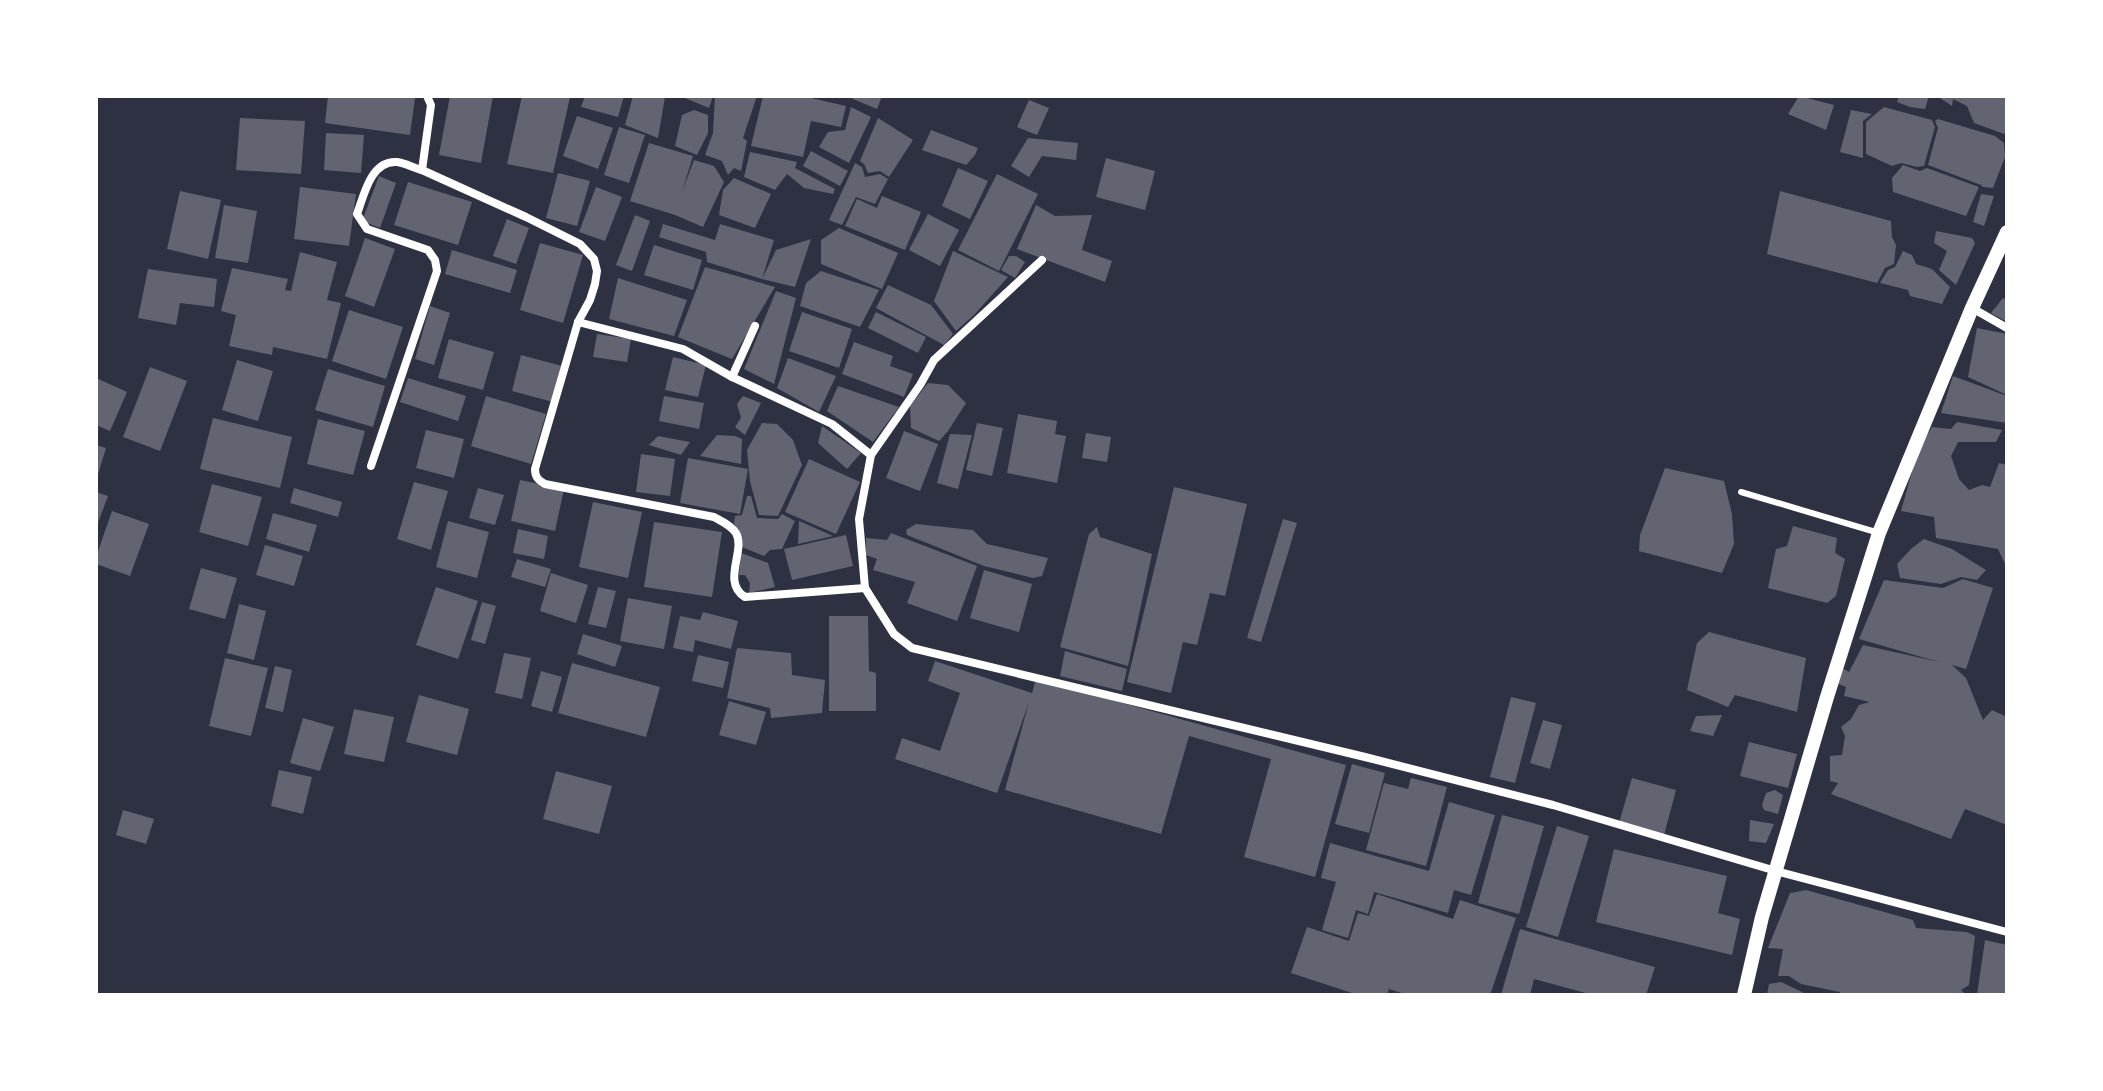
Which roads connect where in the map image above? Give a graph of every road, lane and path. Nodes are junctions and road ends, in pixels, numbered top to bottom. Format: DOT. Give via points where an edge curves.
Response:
graph roads {
  1 [pos="427,96"];
  2 [pos="422,170"];
  3 [pos="2007,232"];
  4 [pos="1042,260"];
  5 [pos="1972,308"];
  6 [pos="578,322"];
  7 [pos="755,326"];
  8 [pos="2007,328"];
  9 [pos="732,377"];
  10 [pos="871,455"];
  11 [pos="371,466"];
  12 [pos="1741,492"];
  13 [pos="1879,533"];
  14 [pos="865,588"];
  15 [pos="1776,871"];
  16 [pos="2007,932"];
  17 [pos="1744,995"];
  1 -- 2 [label="street" via="431,105"];
  2 -- 6 [label="street" via="580,244 597,271"];
  2 -- 11 [label="street" via="395,162 378,168 357,214 367,229 428,250 437,271"];
  3 -- 5 [label="street"];
  4 -- 10 [label="street" via="934,360"];
  5 -- 8 [label="street"];
  5 -- 13 [label="street"];
  6 -- 9 [label="street" via="683,349"];
  6 -- 14 [label="street" via="535,469 539,480 727,524 738,539 734,575 736,589 745,597"];
  7 -- 9 [label="street"];
  9 -- 10 [label="street" via="832,424"];
  10 -- 14 [label="street" via="859,519"];
  12 -- 13 [label="lane"];
  13 -- 15 [label="street"];
  14 -- 15 [label="street" via="894,634 912,648 1553,805"];
  15 -- 16 [label="street"];
  15 -- 17 [label="street"];
}
